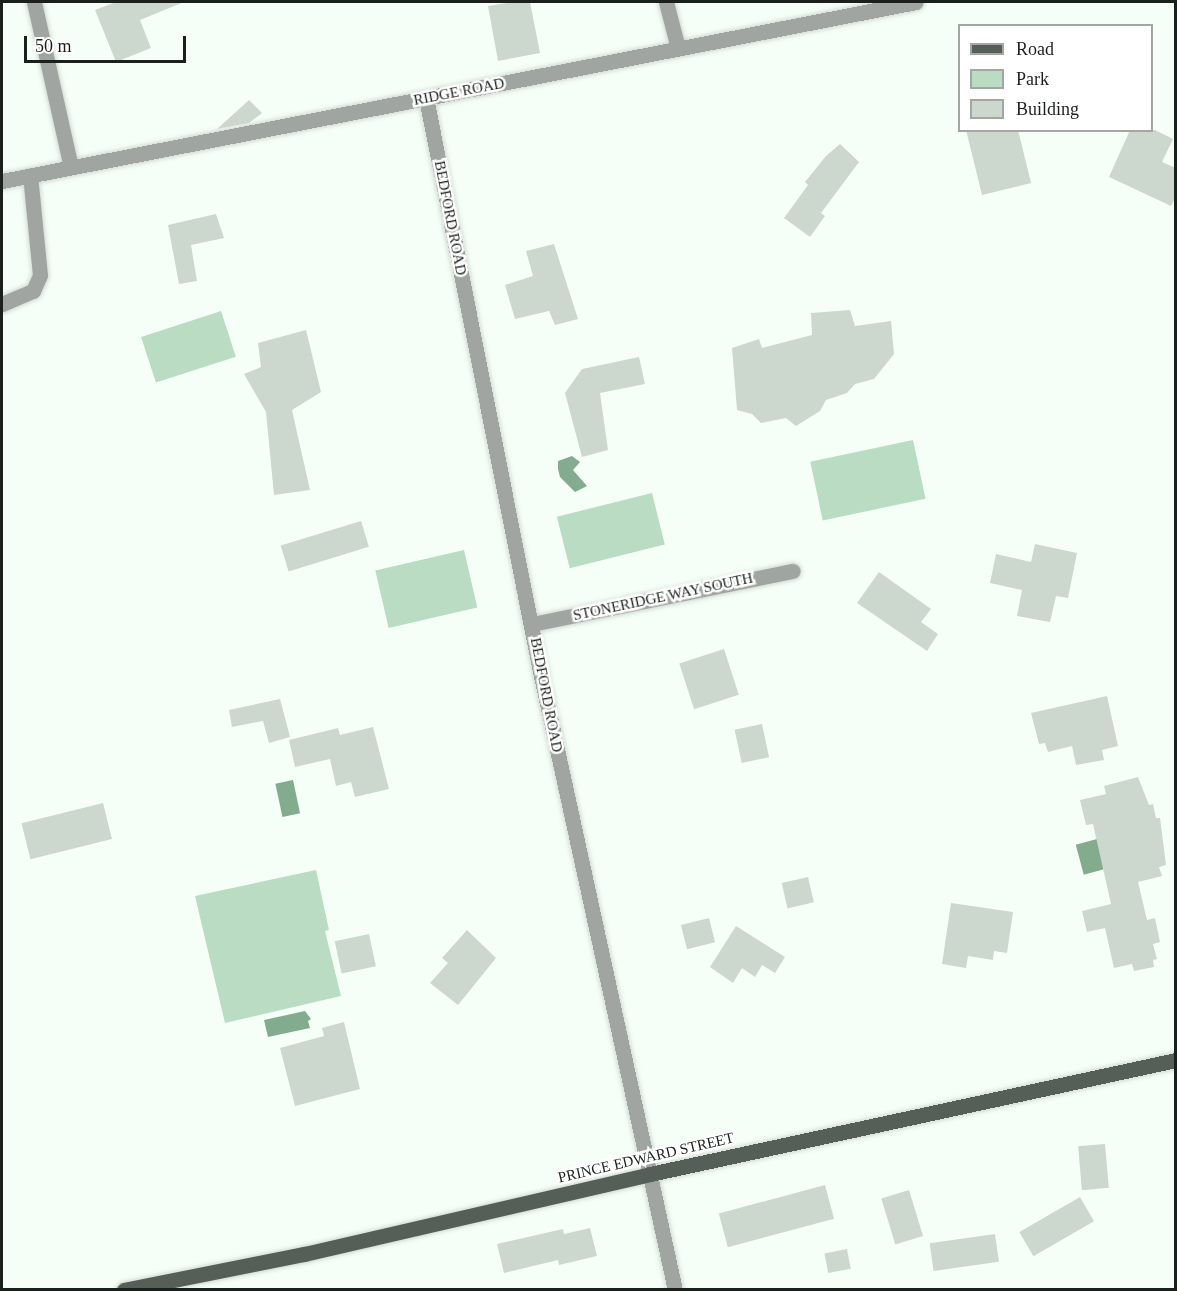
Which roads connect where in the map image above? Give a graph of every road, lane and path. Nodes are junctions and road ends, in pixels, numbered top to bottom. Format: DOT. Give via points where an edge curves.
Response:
graph roads {
  1 [pos="34,2"];
  2 [pos="666,2"];
  3 [pos="916,2"];
  4 [pos="678,48"];
  5 [pos="426,98"];
  6 [pos="70,167"];
  7 [pos="30,175"];
  8 [pos="2,181"];
  9 [pos="2,304"];
  10 [pos="793,571"];
  11 [pos="532,624"];
  12 [pos="1176,1060"];
  13 [pos="650,1174"];
  14 [pos="124,1290"];
  15 [pos="675,1290"];
  1 -- 6 [label="street"];
  2 -- 4 [label="street"];
  3 -- 4 [label="street, RIDGE ROAD"];
  4 -- 5 [label="street, RIDGE ROAD"];
  5 -- 6 [label="street, RIDGE ROAD"];
  5 -- 11 [label="street, BEDFORD ROAD"];
  6 -- 7 [label="street, RIDGE ROAD"];
  7 -- 8 [label="street, RIDGE ROAD"];
  7 -- 9 [label="street" via="40,275 33,291"];
  10 -- 11 [label="street, STONERIDGE WAY SOUTH"];
  11 -- 13 [label="street, BEDFORD ROAD"];
  12 -- 13 [label="main road, PRINCE EDWARD STREET"];
  13 -- 14 [label="main road, PRINCE EDWARD STREET" via="420,1229"];
  13 -- 15 [label="street, BEDFORD ROAD"];
}
